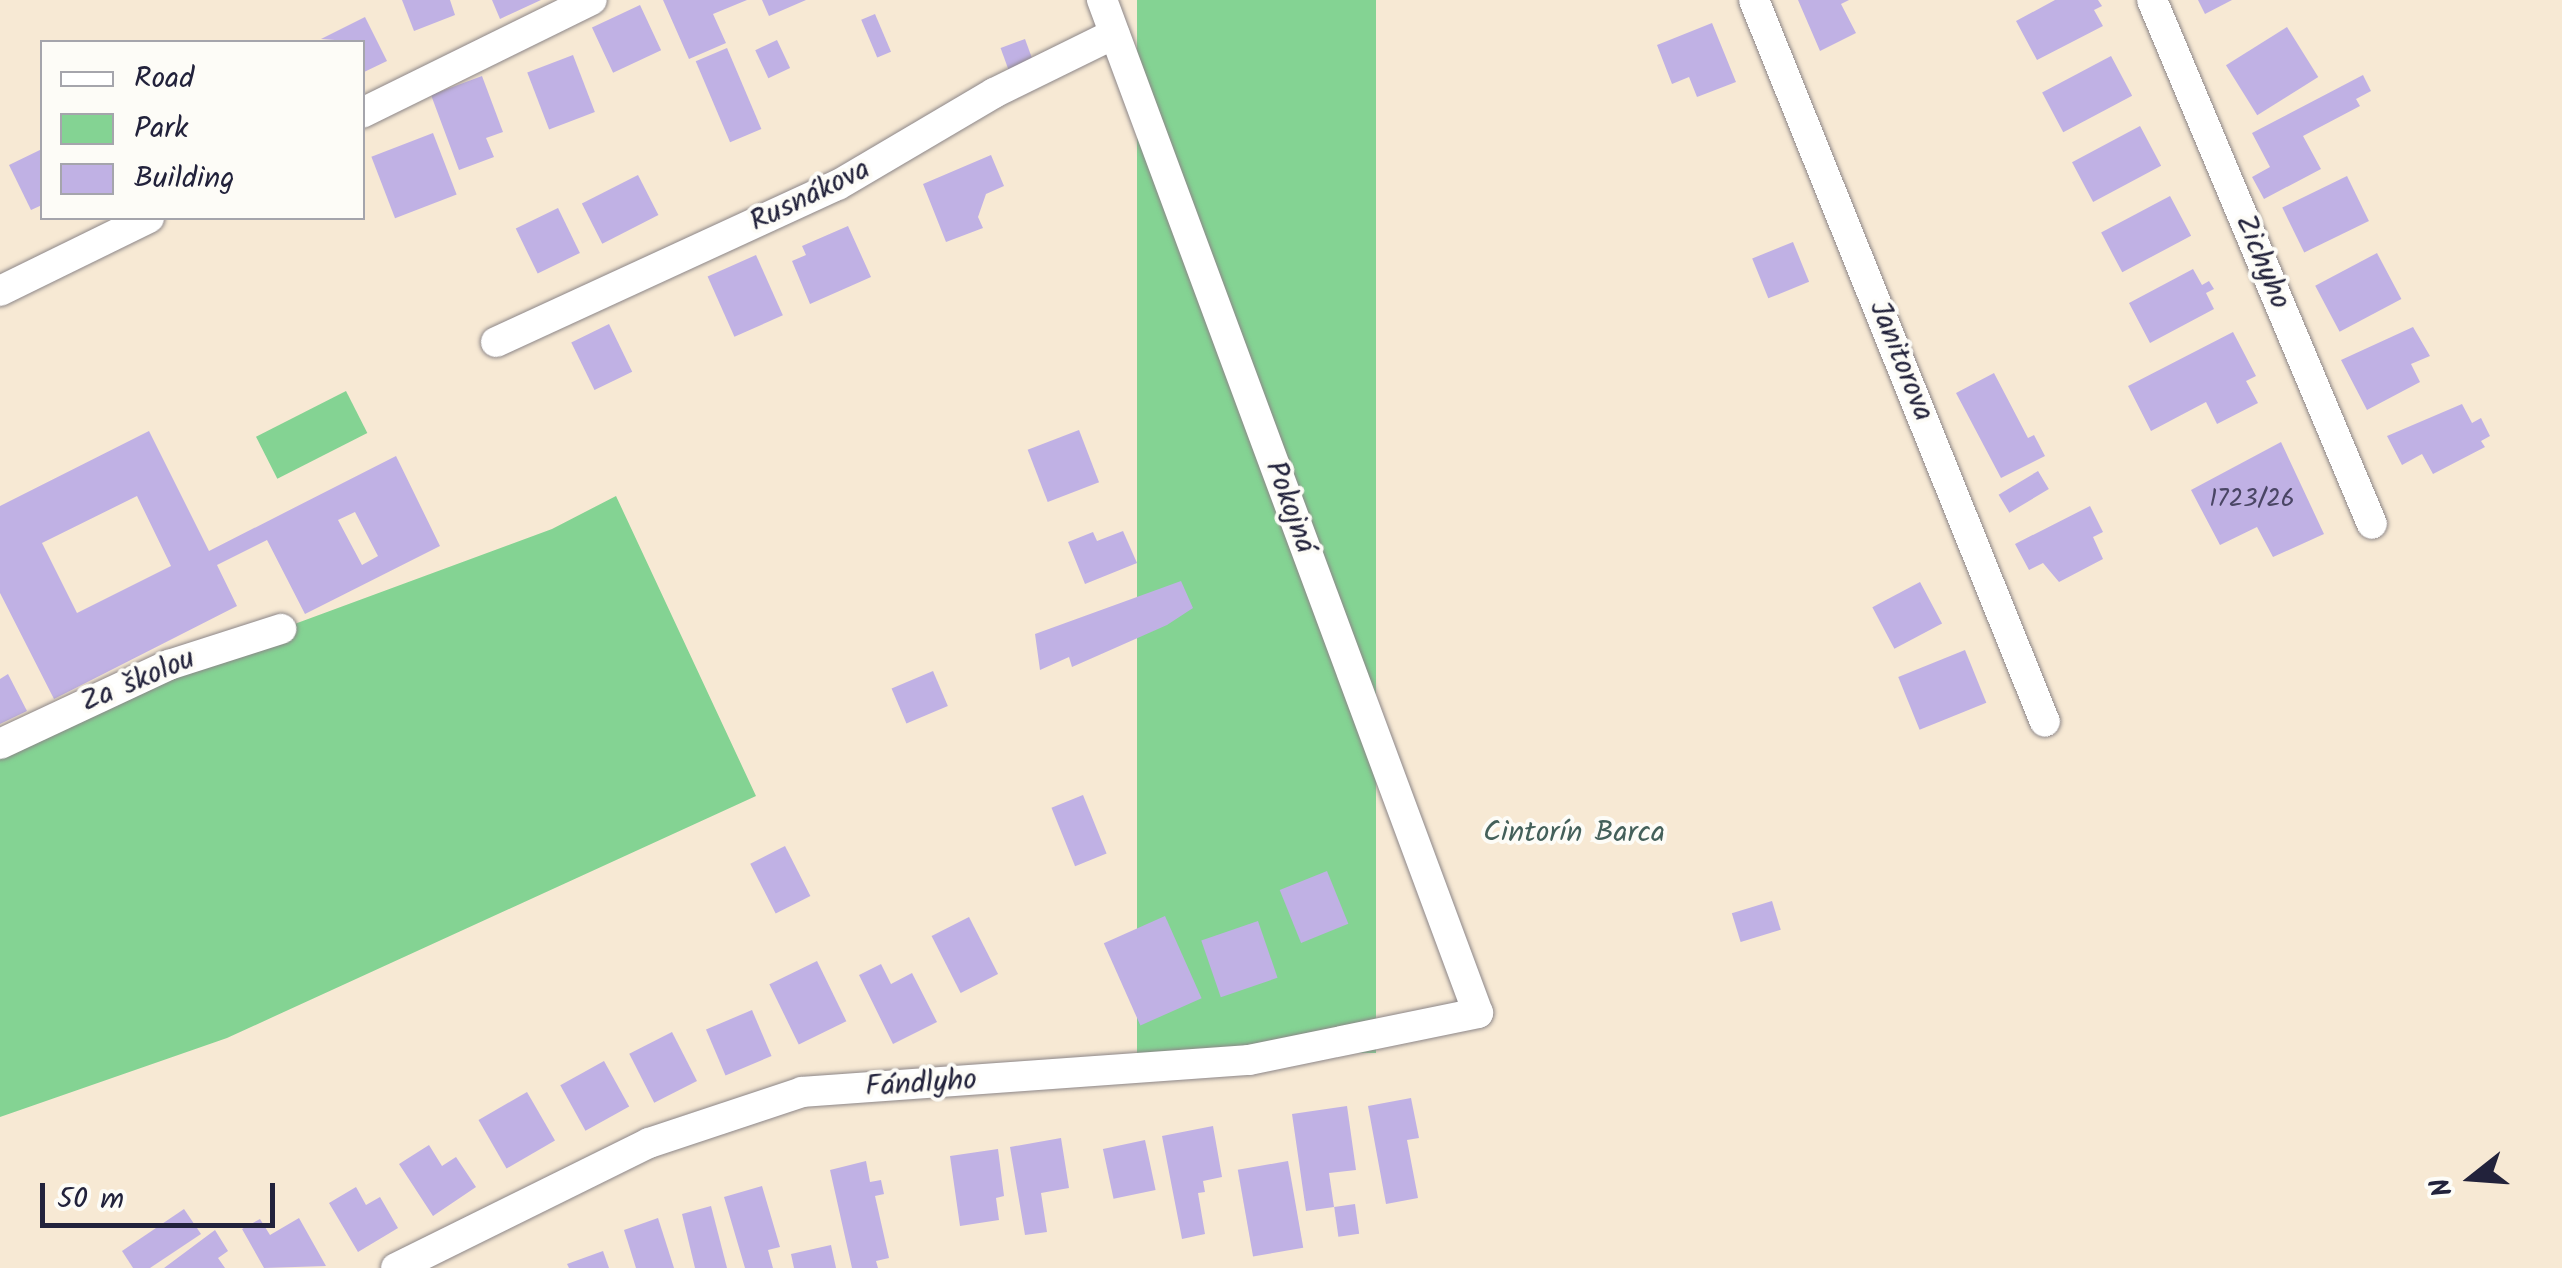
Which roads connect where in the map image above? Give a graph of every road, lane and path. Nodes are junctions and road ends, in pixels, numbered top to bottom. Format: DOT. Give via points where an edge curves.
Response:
graph roads {
  1 [pos="592,0"];
  2 [pos="1102,0"];
  3 [pos="1754,0"];
  4 [pos="2152,0"];
  5 [pos="1114,34"];
  6 [pos="365,112"];
  7 [pos="145,220"];
  8 [pos="0,290"];
  9 [pos="496,342"];
  10 [pos="2372,524"];
  11 [pos="280,629"];
  12 [pos="2045,722"];
  13 [pos="0,744"];
  14 [pos="1478,1013"];
  15 [pos="396,1268"];
  1 -- 6 [label="street"];
  2 -- 5 [label="street, Pokojná"];
  3 -- 12 [label="street, Janitorova"];
  4 -- 10 [label="street, Zichyho"];
  5 -- 9 [label="street, Rusnákova" via="994,93 838,185"];
  5 -- 14 [label="street, Pokojná"];
  7 -- 8 [label="street"];
  11 -- 13 [label="street, Za školou" via="169,665"];
  14 -- 15 [label="street, Fándlyho" via="1249,1060 802,1092 650,1143"];
}
